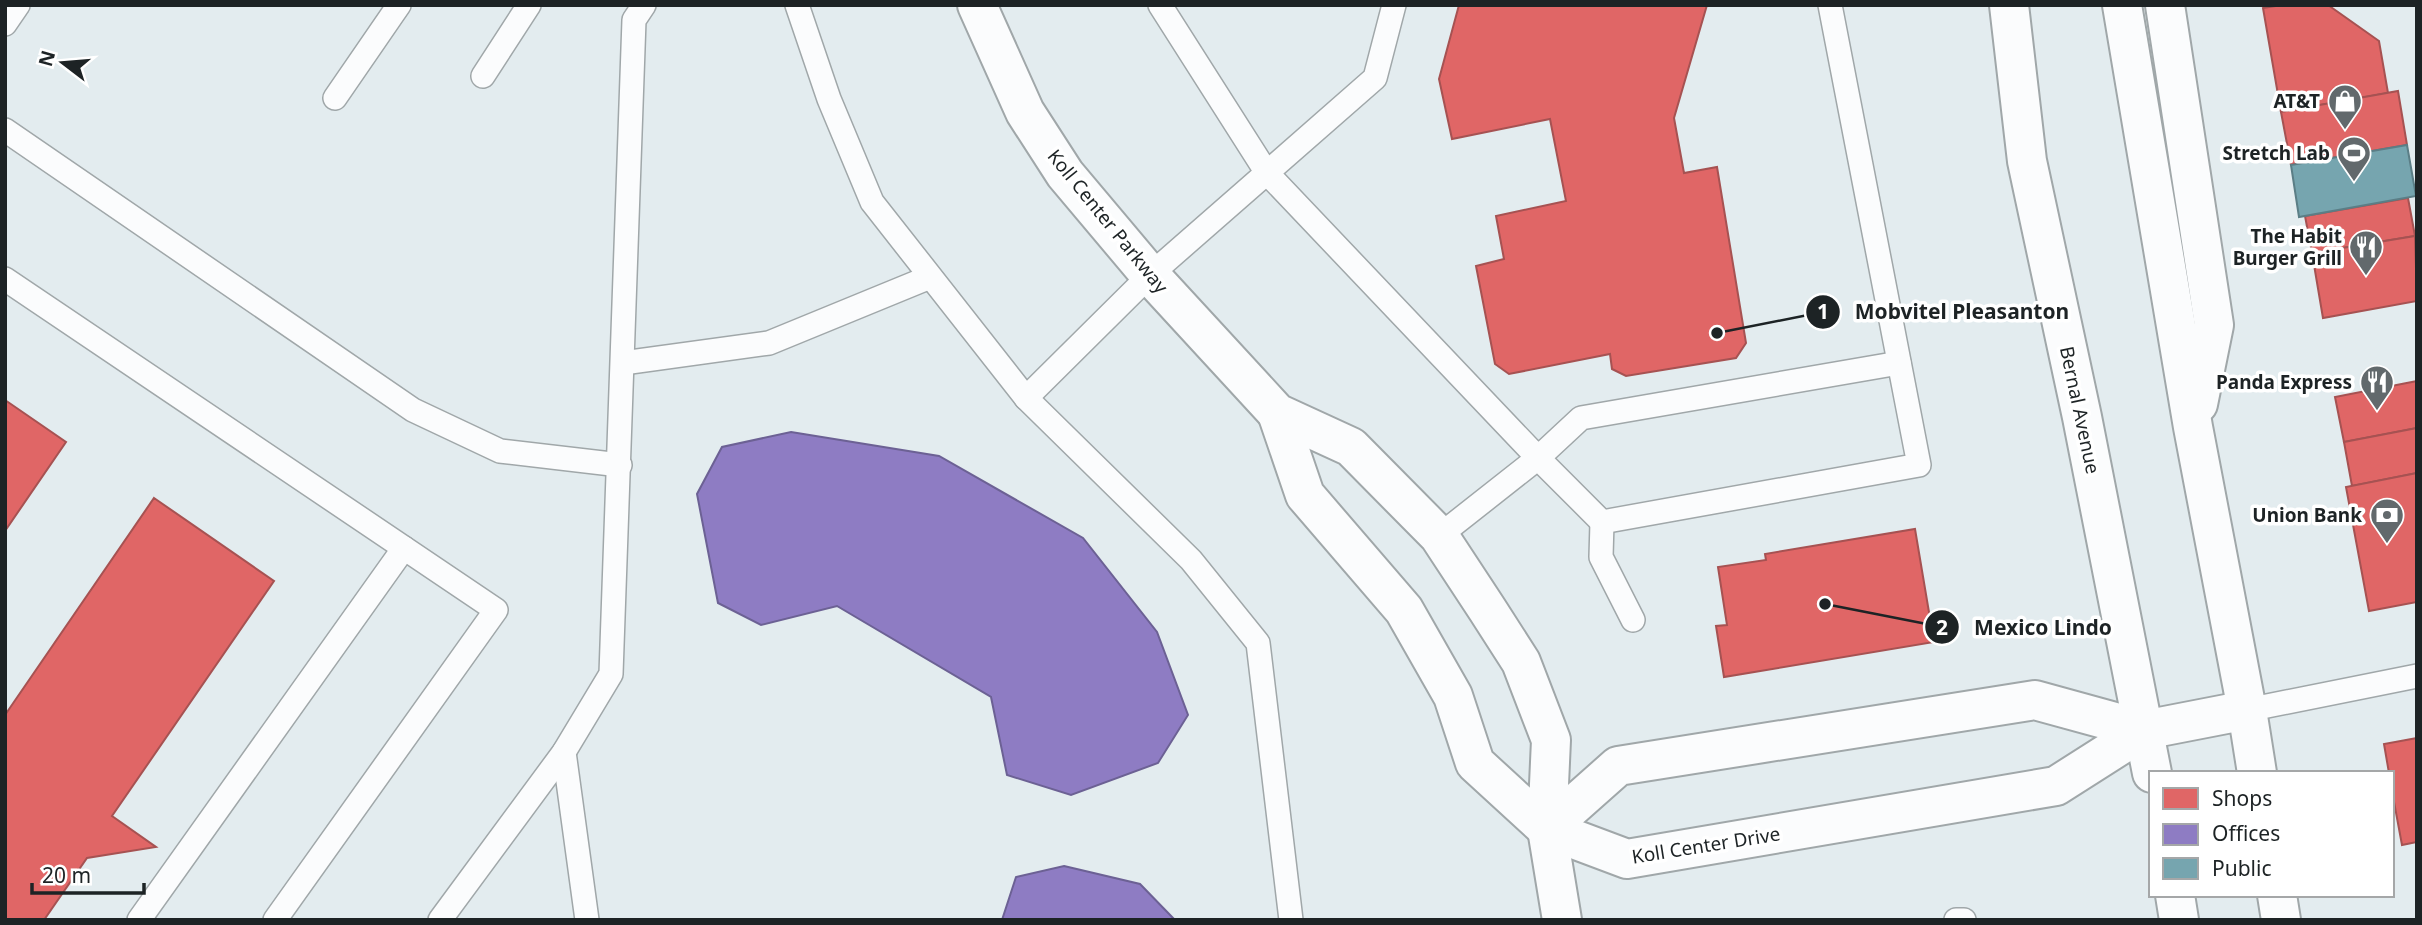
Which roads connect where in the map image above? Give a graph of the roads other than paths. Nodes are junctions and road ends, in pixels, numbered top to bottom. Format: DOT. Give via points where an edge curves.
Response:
graph roads {
  1 [pos="18,5"];
  2 [pos="398,5"];
  3 [pos="529,5"];
  4 [pos="644,5"];
  5 [pos="797,5"];
  6 [pos="977,5"];
  7 [pos="1160,5"];
  8 [pos="1395,5"];
  9 [pos="1830,5"];
  10 [pos="2009,5"];
  11 [pos="2122,5"];
  12 [pos="2165,5"];
  13 [pos="5,24"];
  14 [pos="482,76"];
  15 [pos="335,98"];
  16 [pos="5,130"];
  17 [pos="1267,173"];
  18 [pos="1150,275"];
  19 [pos="930,277"];
  20 [pos="5,279"];
  21 [pos="623,363"];
  22 [pos="1899,363"];
  23 [pos="1026,398"];
  24 [pos="1277,413"];
  25 [pos="2193,427"];
  26 [pos="1538,458"];
  27 [pos="620,465"];
  28 [pos="1602,522"];
  29 [pos="1439,536"];
  30 [pos="404,548"];
  31 [pos="1633,620"];
  32 [pos="2417,676"];
  33 [pos="2247,710"];
  34 [pos="2144,730"];
  35 [pos="564,751"];
  36 [pos="2152,771"];
  37 [pos="2257,771"];
  38 [pos="1547,828"];
  39 [pos="2175,897"];
  40 [pos="2277,897"];
  41 [pos="139,920"];
  42 [pos="275,920"];
  43 [pos="440,920"];
  44 [pos="587,920"];
  45 [pos="1292,920"];
  46 [pos="1562,920"];
  47 [pos="1956,920"];
  48 [pos="1964,920"];
  49 [pos="2179,920"];
  50 [pos="2281,920"];
  1 -- 13 [label="lane"];
  2 -- 15 [label="lane"];
  3 -- 14 [label="lane"];
  4 -- 21 [label="lane" via="634,20"];
  5 -- 19 [label="lane" via="829,99 872,202"];
  6 -- 18 [label="street, Koll Center Parkway" via="1024,112 1065,174"];
  7 -- 17 [label="lane"];
  8 -- 17 [label="lane" via="1375,78"];
  9 -- 22 [label="lane"];
  10 -- 34 [label="street, Bernal Avenue" via="2027,161"];
  11 -- 25 [label="street"];
  12 -- 25 [label="street" via="2214,325"];
  16 -- 27 [label="lane" via="413,410 500,451"];
  17 -- 18 [label="lane"];
  17 -- 26 [label="lane"];
  18 -- 23 [label="lane"];
  18 -- 24 [label="street, Koll Center Parkway"];
  19 -- 21 [label="lane" via="769,343"];
  19 -- 23 [label="lane"];
  20 -- 30 [label="lane"];
  21 -- 27 [label="lane"];
  22 -- 26 [label="lane" via="1581,418"];
  22 -- 28 [label="lane" via="1919,465"];
  23 -- 45 [label="lane" via="1191,560 1258,643"];
  24 -- 29 [label="street, Koll Center Parkway" via="1351,447"];
  24 -- 38 [label="street, Koll Center Parkway" via="1305,495 1404,610 1453,696 1475,763"];
  25 -- 33 [label="street"];
  26 -- 28 [label="lane"];
  26 -- 29 [label="lane"];
  27 -- 35 [label="lane" via="611,674"];
  28 -- 31 [label="lane" via="1601,557"];
  29 -- 38 [label="street, Koll Center Parkway" via="1521,662 1551,740"];
  30 -- 41 [label="lane"];
  30 -- 42 [label="lane" via="496,610"];
  32 -- 33 [label="lane"];
  33 -- 34 [label="street, Koll Center Drive"];
  33 -- 37 [label="street"];
  34 -- 36 [label="street, Bernal Avenue"];
  34 -- 38 [label="street, Koll Center Drive" via="2056,786 1627,859"];
  34 -- 38 [label="street, Koll Center Drive" via="2035,700 1618,766"];
  35 -- 43 [label="lane"];
  35 -- 44 [label="lane"];
  38 -- 46 [label="street, Koll Center Parkway"];
  39 -- 49 [label="street"];
  40 -- 50 [label="street"];
  47 -- 48 [label="lane"];
}
